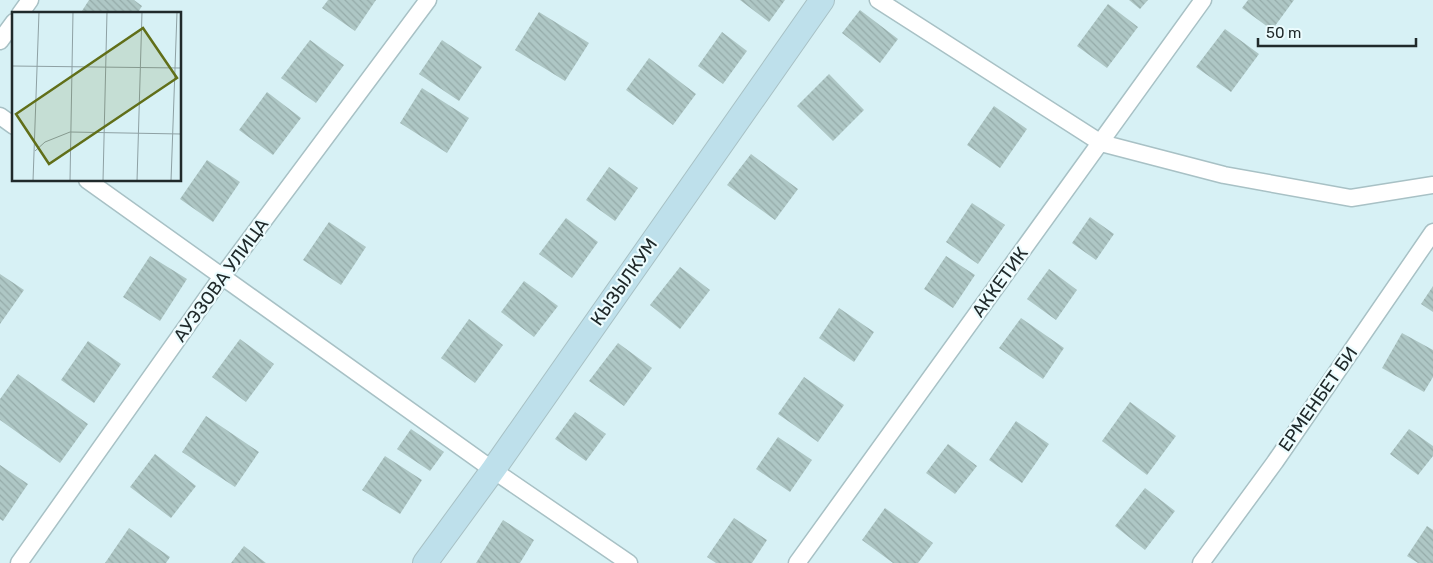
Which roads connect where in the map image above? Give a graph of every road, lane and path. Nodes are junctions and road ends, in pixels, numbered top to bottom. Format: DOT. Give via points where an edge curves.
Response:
graph roads {
  1 [pos="30,0"];
  2 [pos="428,0"];
  3 [pos="822,0"];
  4 [pos="878,0"];
  5 [pos="1203,0"];
  6 [pos="21,12"];
  7 [pos="12,25"];
  8 [pos="0,41"];
  9 [pos="0,116"];
  10 [pos="12,125"];
  11 [pos="1101,143"];
  12 [pos="88,181"];
  13 [pos="1433,185"];
  14 [pos="1433,232"];
  15 [pos="221,278"];
  16 [pos="493,470"];
  17 [pos="19,563"];
  18 [pos="425,563"];
  19 [pos="629,563"];
  20 [pos="797,563"];
  21 [pos="1201,563"];
  1 -- 6 [label="street"];
  2 -- 15 [label="street, АУЭЗОВА УЛИЦА"];
  3 -- 16 [label="street, КЫЗЫЛКУМ"];
  4 -- 11 [label="street"];
  5 -- 11 [label="street, АККЕТИК"];
  7 -- 8 [label="street"];
  9 -- 10 [label="street"];
  11 -- 13 [label="street" via="1224,175 1351,198"];
  11 -- 20 [label="street, АККЕТИК"];
  12 -- 15 [label="street"];
  14 -- 21 [label="street, ЕРМЕНБЕТ БИ" via="1275,462"];
  15 -- 16 [label="street"];
  15 -- 17 [label="street, АУЭЗОВА УЛИЦА"];
  16 -- 18 [label="street, КЫЗЫЛКУМ"];
  16 -- 19 [label="street"];
}
